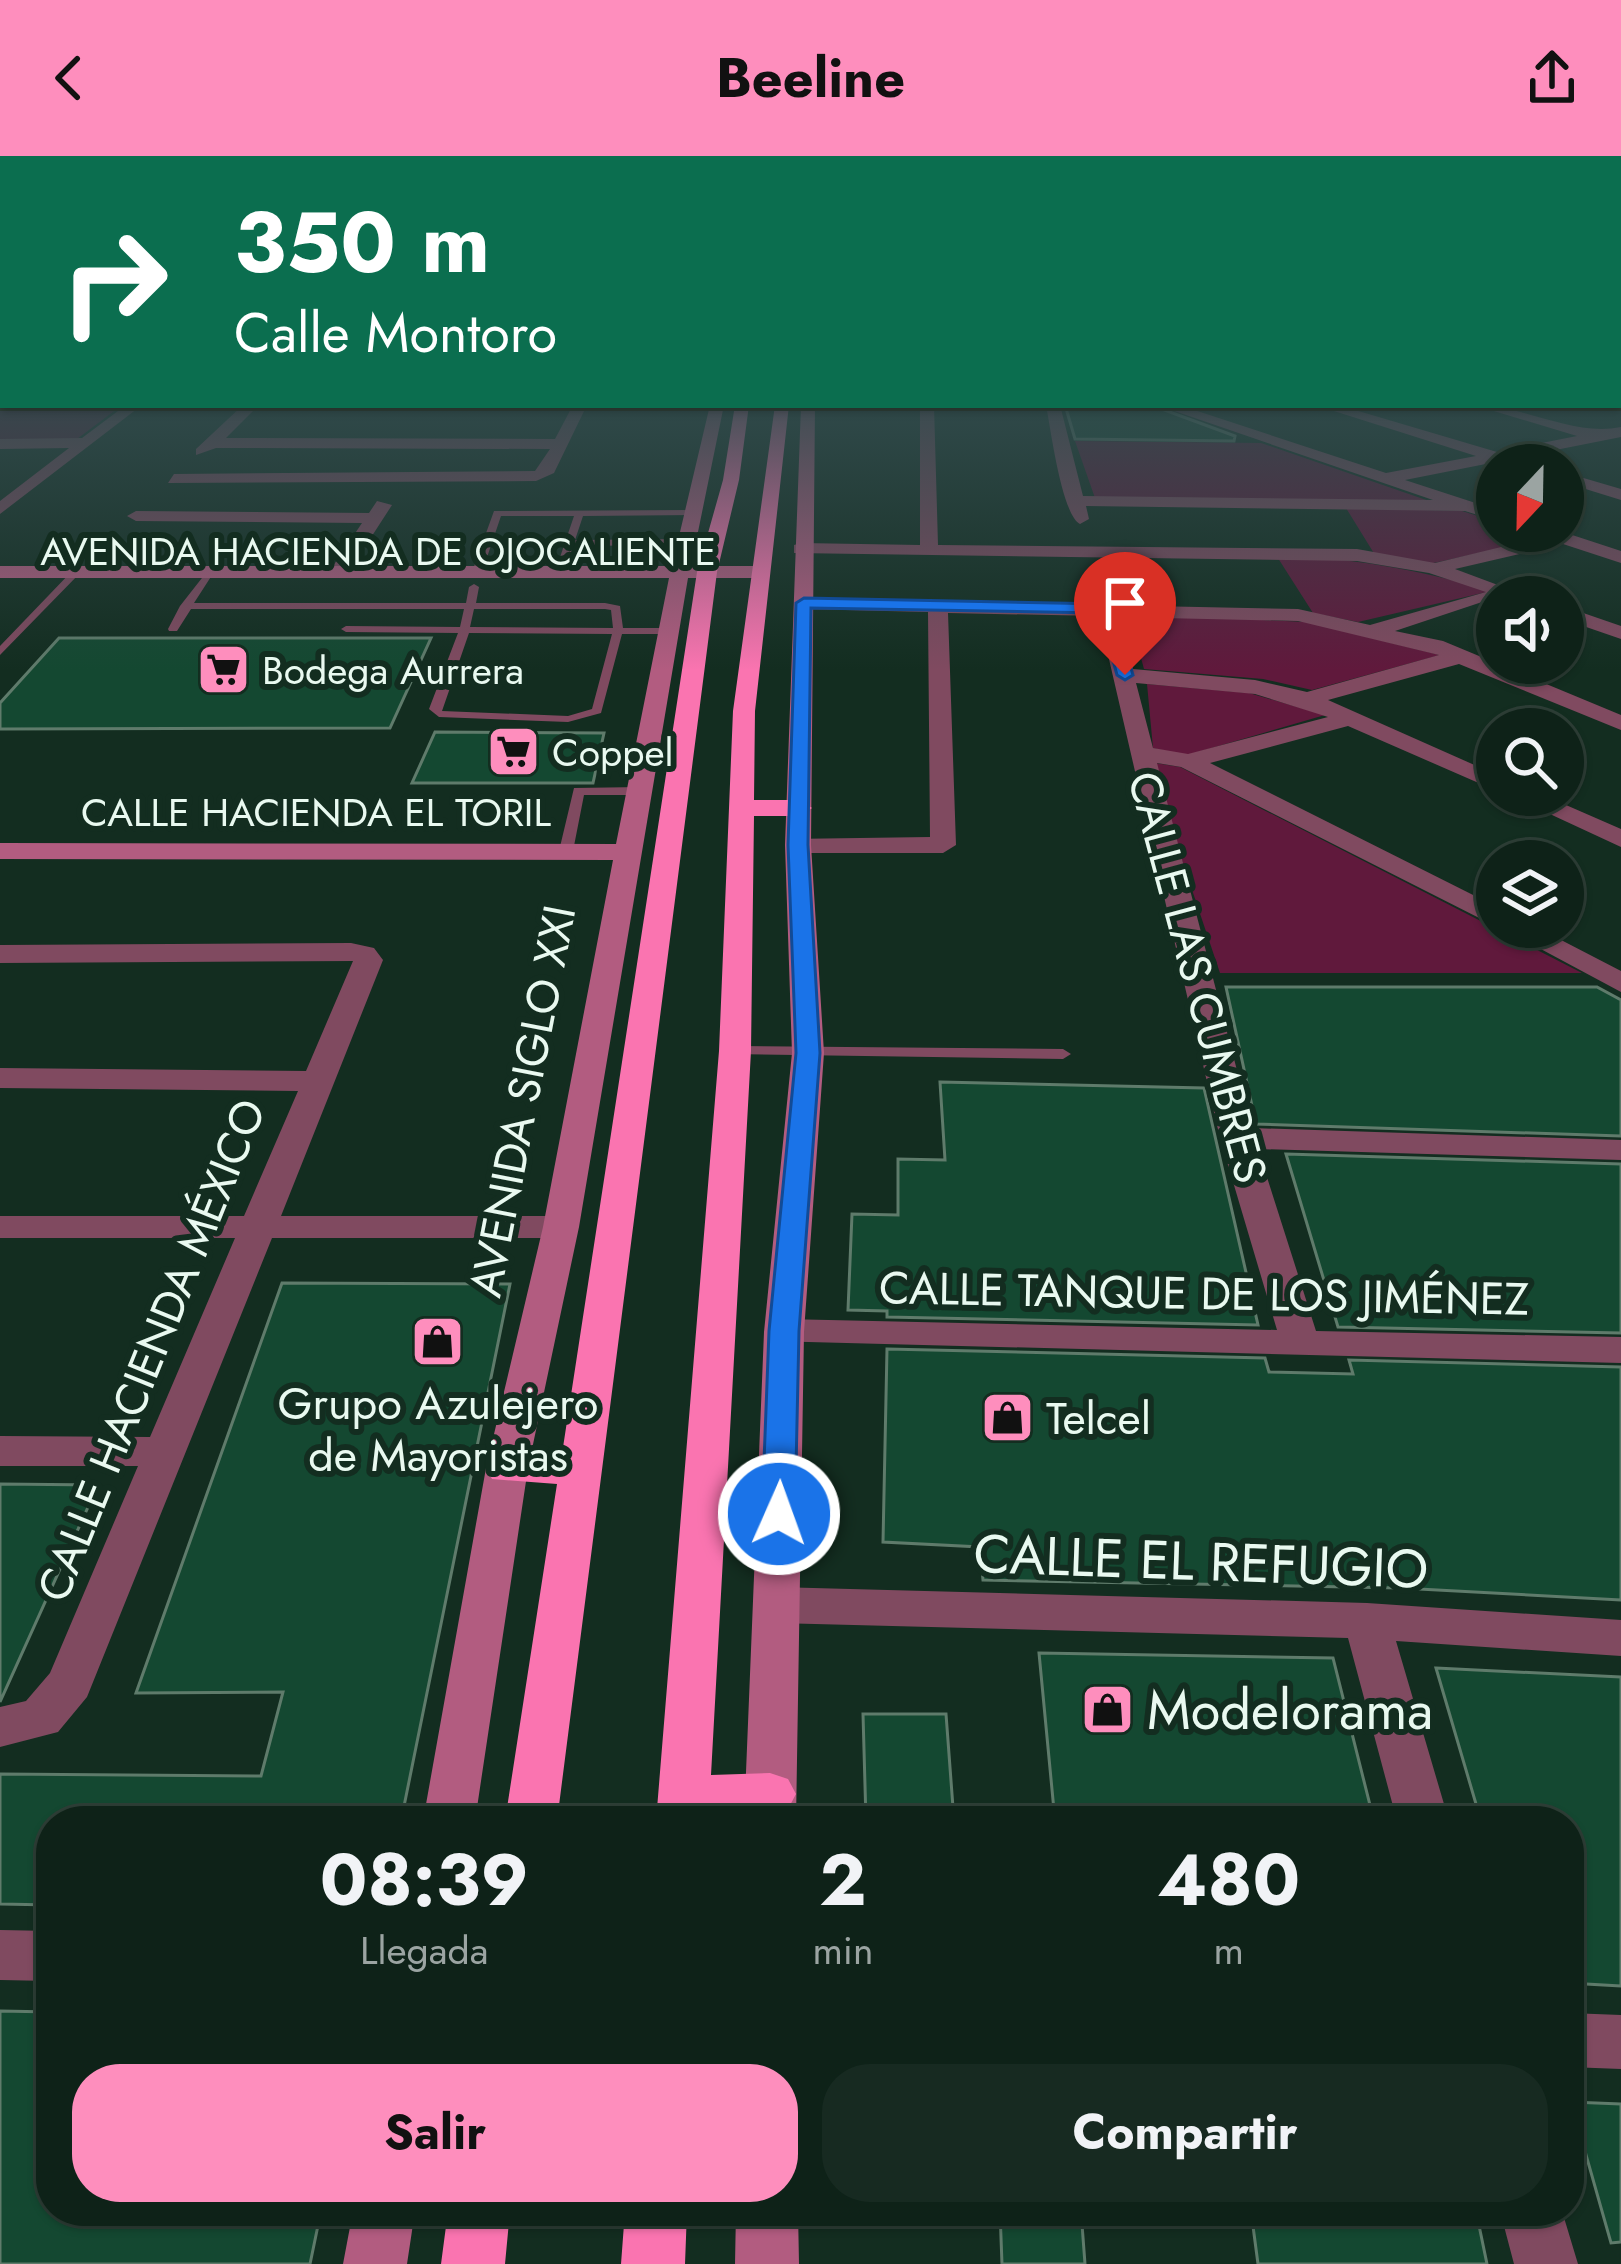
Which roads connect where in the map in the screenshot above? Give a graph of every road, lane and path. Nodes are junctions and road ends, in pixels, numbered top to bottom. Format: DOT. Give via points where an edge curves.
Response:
graph roads {
  1 [pos="47,473"];
  2 [pos="180,473"];
  3 [pos="545,473"];
  4 [pos="711,473"];
  5 [pos="730,473"];
  6 [pos="788,473"];
  7 [pos="791,473"];
  8 [pos="928,473"];
  9 [pos="1067,473"];
  10 [pos="1370,473"];
  11 [pos="1409,473"];
  12 [pos="0,478"];
  13 [pos="41,478"];
  14 [pos="1384,478"];
  15 [pos="174,479"];
  16 [pos="401,479"];
  17 [pos="731,480"];
  18 [pos="789,483"];
  19 [pos="1584,484"];
  20 [pos="1621,496"];
  21 [pos="1073,501"];
  22 [pos="1467,506"];
  23 [pos="0,509"];
  24 [pos="1476,509"];
  25 [pos="578,513"];
  26 [pos="374,518"];
  27 [pos="1342,530"];
  28 [pos="569,543"];
  29 [pos="1584,544"];
  30 [pos="801,549"];
  31 [pos="929,549"];
  32 [pos="1091,550"];
  33 [pos="1503,552"];
  34 [pos="1268,553"];
  35 [pos="1621,557"];
  36 [pos="1433,568"];
  37 [pos="0,572"];
  38 [pos="339,572"];
  39 [pos="560,572"];
  40 [pos="685,573"];
  41 [pos="1278,574"];
  42 [pos="68,580"];
  43 [pos="203,580"];
  44 [pos="757,580"];
  45 [pos="1476,582"];
  46 [pos="0,587"];
  47 [pos="474,589"];
  48 [pos="1288,595"];
  49 [pos="804,603"];
  50 [pos="1476,604"];
  51 [pos="185,606"];
  52 [pos="938,606"];
  53 [pos="1107,609"];
  54 [pos="1298,616"];
  55 [pos="1584,620"];
  56 [pos="173,629"];
  57 [pos="346,629"];
  58 [pos="1377,629"];
  59 [pos="466,631"];
  60 [pos="618,631"];
  61 [pos="1621,633"];
  62 [pos="0,652"];
  63 [pos="1457,656"];
  64 [pos="1125,675"];
  65 [pos="1307,699"];
  66 [pos="1352,718"];
  67 [pos="1621,723"];
  68 [pos="1139,753"];
  69 [pos="1188,761"];
  70 [pos="1476,774"];
  71 [pos="641,791"];
  72 [pos="741,808"];
  73 [pos="799,808"];
  74 [pos="1569,816"];
  75 [pos="1621,839"];
  76 [pos="798,845"];
  77 [pos="0,851"];
  78 [pos="566,851"];
  79 [pos="632,852"];
  80 [pos="1476,907"];
  81 [pos="1556,948"];
  82 [pos="1621,951"];
  83 [pos="0,954"];
  84 [pos="1584,962"];
  85 [pos="1621,983"];
  86 [pos="735,1052"];
  87 [pos="808,1053"];
  88 [pos="1063,1054"];
  89 [pos="0,1078"];
  90 [pos="318,1081"];
  91 [pos="1238,1138"];
  92 [pos="1621,1150"];
  93 [pos="0,1227"];
  94 [pos="257,1227"];
  95 [pos="561,1227"];
  96 [pos="784,1331"];
  97 [pos="1300,1342"];
  98 [pos="1621,1350"];
  99 [pos="0,1451"];
  100 [pos="162,1452"];
  101 [pos="507,1468"];
  102 [pos="579,1469"];
  103 [pos="776,1604"];
  104 [pos="1367,1621"];
  105 [pos="1621,1638"];
  106 [pos="21,1722"];
  107 [pos="451,1806"];
  108 [pos="533,1806"];
  109 [pos="682,1806"];
  110 [pos="770,1806"];
  111 [pos="1419,1806"];
  112 [pos="0,1955"];
  113 [pos="36,1956"];
  114 [pos="1584,2041"];
  115 [pos="1621,2042"];
  116 [pos="381,2226"];
  117 [pos="477,2226"];
  118 [pos="655,2226"];
  119 [pos="767,2226"];
  120 [pos="1536,2226"];
  121 [pos="375,2264"];
  122 [pos="472,2264"];
  123 [pos="653,2264"];
  124 [pos="767,2264"];
  125 [pos="1546,2264"];
  1 -- 13 [label="street"];
  2 -- 15 [label="street"];
  3 -- 16 [label="street"];
  4 -- 40 [label="street, AVENIDA SIGLO XXI"];
  5 -- 17 [label="highway, AVENIDA SIGLO XXI"];
  6 -- 18 [label="highway"];
  7 -- 18 [label="street"];
  8 -- 31 [label="street"];
  9 -- 21 [label="street"];
  10 -- 14 [label="street"];
  11 -- 14 [label="street"];
  12 -- 13 [label="street"];
  13 -- 23 [label="street"];
  14 -- 22 [label="street"];
  15 -- 16 [label="street"];
  15 -- 26 [label="street" via="131,521"];
  16 -- 26 [label="street"];
  17 -- 40 [label="highway, AVENIDA SIGLO XXI"];
  17 -- 40 [label="highway"];
  18 -- 30 [label="street"];
  18 -- 44 [label="highway"];
  19 -- 20 [label="street"];
  21 -- 27 [label="street"];
  21 -- 32 [label="street"];
  22 -- 24 [label="street"];
  22 -- 27 [label="street"];
  25 -- 28 [label="lane"];
  25 -- 40 [label="lane"];
  25 -- 47 [label="lane" via="497,513"];
  26 -- 38 [label="street"];
  27 -- 34 [label="street"];
  27 -- 36 [label="street"];
  28 -- 39 [label="lane"];
  28 -- 40 [label="lane"];
  29 -- 35 [label="street"];
  30 -- 31 [label="street"];
  30 -- 49 [label="street"];
  31 -- 32 [label="street"];
  32 -- 34 [label="street"];
  33 -- 36 [label="street"];
  34 -- 41 [label="street"];
  36 -- 45 [label="street"];
  37 -- 42 [label="street, AVENIDA HACIENDA DE OJOCALIENTE"];
  38 -- 43 [label="street, AVENIDA HACIENDA DE OJOCALIENTE"];
  38 -- 47 [label="street, AVENIDA HACIENDA DE OJOCALIENTE"];
  39 -- 40 [label="street, AVENIDA HACIENDA DE OJOCALIENTE"];
  39 -- 47 [label="street, AVENIDA HACIENDA DE OJOCALIENTE"];
  40 -- 44 [label="street, AVENIDA HACIENDA DE OJOCALIENTE"];
  40 -- 47 [label="street, AVENIDA HACIENDA DE OJOCALIENTE" via="644,594"];
  40 -- 60 [label="lane"];
  40 -- 71 [label="street, AVENIDA SIGLO XXI"];
  40 -- 102 [label="highway, AVENIDA SIGLO XXI"];
  42 -- 43 [label="street, AVENIDA HACIENDA DE OJOCALIENTE"];
  42 -- 46 [label="street, AVENIDA HACIENDA DE OJOCALIENTE"];
  42 -- 62 [label="lane"];
  43 -- 47 [label="street, AVENIDA HACIENDA DE OJOCALIENTE"];
  43 -- 51 [label="lane"];
  44 -- 72 [label="highway"];
  47 -- 51 [label="lane"];
  47 -- 59 [label="lane"];
  47 -- 60 [label="lane" via="616,608"];
  48 -- 54 [label="street"];
  49 -- 52 [label="street"];
  49 -- 73 [label="street"];
  50 -- 58 [label="street"];
  51 -- 56 [label="lane"];
  52 -- 53 [label="street"];
  52 -- 76 [label="street" via="943,844"];
  53 -- 54 [label="street"];
  53 -- 64 [label="street, CALLE LAS CUMBRES"];
  54 -- 58 [label="street"];
  55 -- 61 [label="street"];
  57 -- 59 [label="lane"];
  58 -- 63 [label="street"];
  59 -- 60 [label="lane"];
  59 -- 60 [label="lane" via="439,714 568,719 597,711"];
  63 -- 65 [label="street"];
  63 -- 67 [label="street"];
  64 -- 65 [label="street"];
  64 -- 68 [label="street, CALLE LAS CUMBRES"];
  65 -- 66 [label="street"];
  66 -- 69 [label="street"];
  66 -- 70 [label="street"];
  68 -- 69 [label="street"];
  68 -- 91 [label="street, CALLE LAS CUMBRES"];
  69 -- 80 [label="street"];
  71 -- 78 [label="lane" via="578,790"];
  71 -- 79 [label="street, AVENIDA SIGLO XXI"];
  72 -- 73 [label="highway"];
  72 -- 86 [label="highway"];
  73 -- 76 [label="street"];
  74 -- 75 [label="street"];
  76 -- 87 [label="street"];
  77 -- 78 [label="street, CALLE HACIENDA EL TORIL"];
  78 -- 79 [label="street, CALLE HACIENDA EL TORIL"];
  79 -- 95 [label="street, AVENIDA SIGLO XXI"];
  81 -- 84 [label="street"];
  82 -- 84 [label="street"];
  83 -- 90 [label="street, CALLE HACIENDA MÉXICO" via="364,954"];
  84 -- 85 [label="street"];
  86 -- 87 [label="lane"];
  86 -- 109 [label="highway"];
  87 -- 88 [label="lane"];
  87 -- 96 [label="street"];
  89 -- 90 [label="street"];
  90 -- 94 [label="street, CALLE HACIENDA MÉXICO"];
  91 -- 92 [label="street"];
  91 -- 97 [label="street, CALLE LAS CUMBRES"];
  93 -- 94 [label="street"];
  94 -- 95 [label="street"];
  94 -- 100 [label="street, CALLE HACIENDA MÉXICO"];
  95 -- 101 [label="street, AVENIDA SIGLO XXI"];
  96 -- 97 [label="street, CALLE TANQUE DE LOS JIMÉNEZ"];
  96 -- 103 [label="street"];
  97 -- 98 [label="street, CALLE TANQUE DE LOS JIMÉNEZ"];
  99 -- 100 [label="street"];
  100 -- 106 [label="street, CALLE HACIENDA MÉXICO" via="70,1684"];
  101 -- 102 [label="highway"];
  101 -- 107 [label="street, AVENIDA SIGLO XXI"];
  102 -- 108 [label="highway, AVENIDA SIGLO XXI"];
  103 -- 104 [label="street, CALLE EL REFUGIO"];
  103 -- 110 [label="street"];
  104 -- 105 [label="street, CALLE EL REFUGIO"];
  104 -- 111 [label="street"];
  112 -- 113 [label="street"];
  114 -- 115 [label="street"];
  116 -- 121 [label="street"];
  117 -- 122 [label="highway"];
  118 -- 123 [label="highway"];
  119 -- 124 [label="street"];
  120 -- 125 [label="street"];
}
